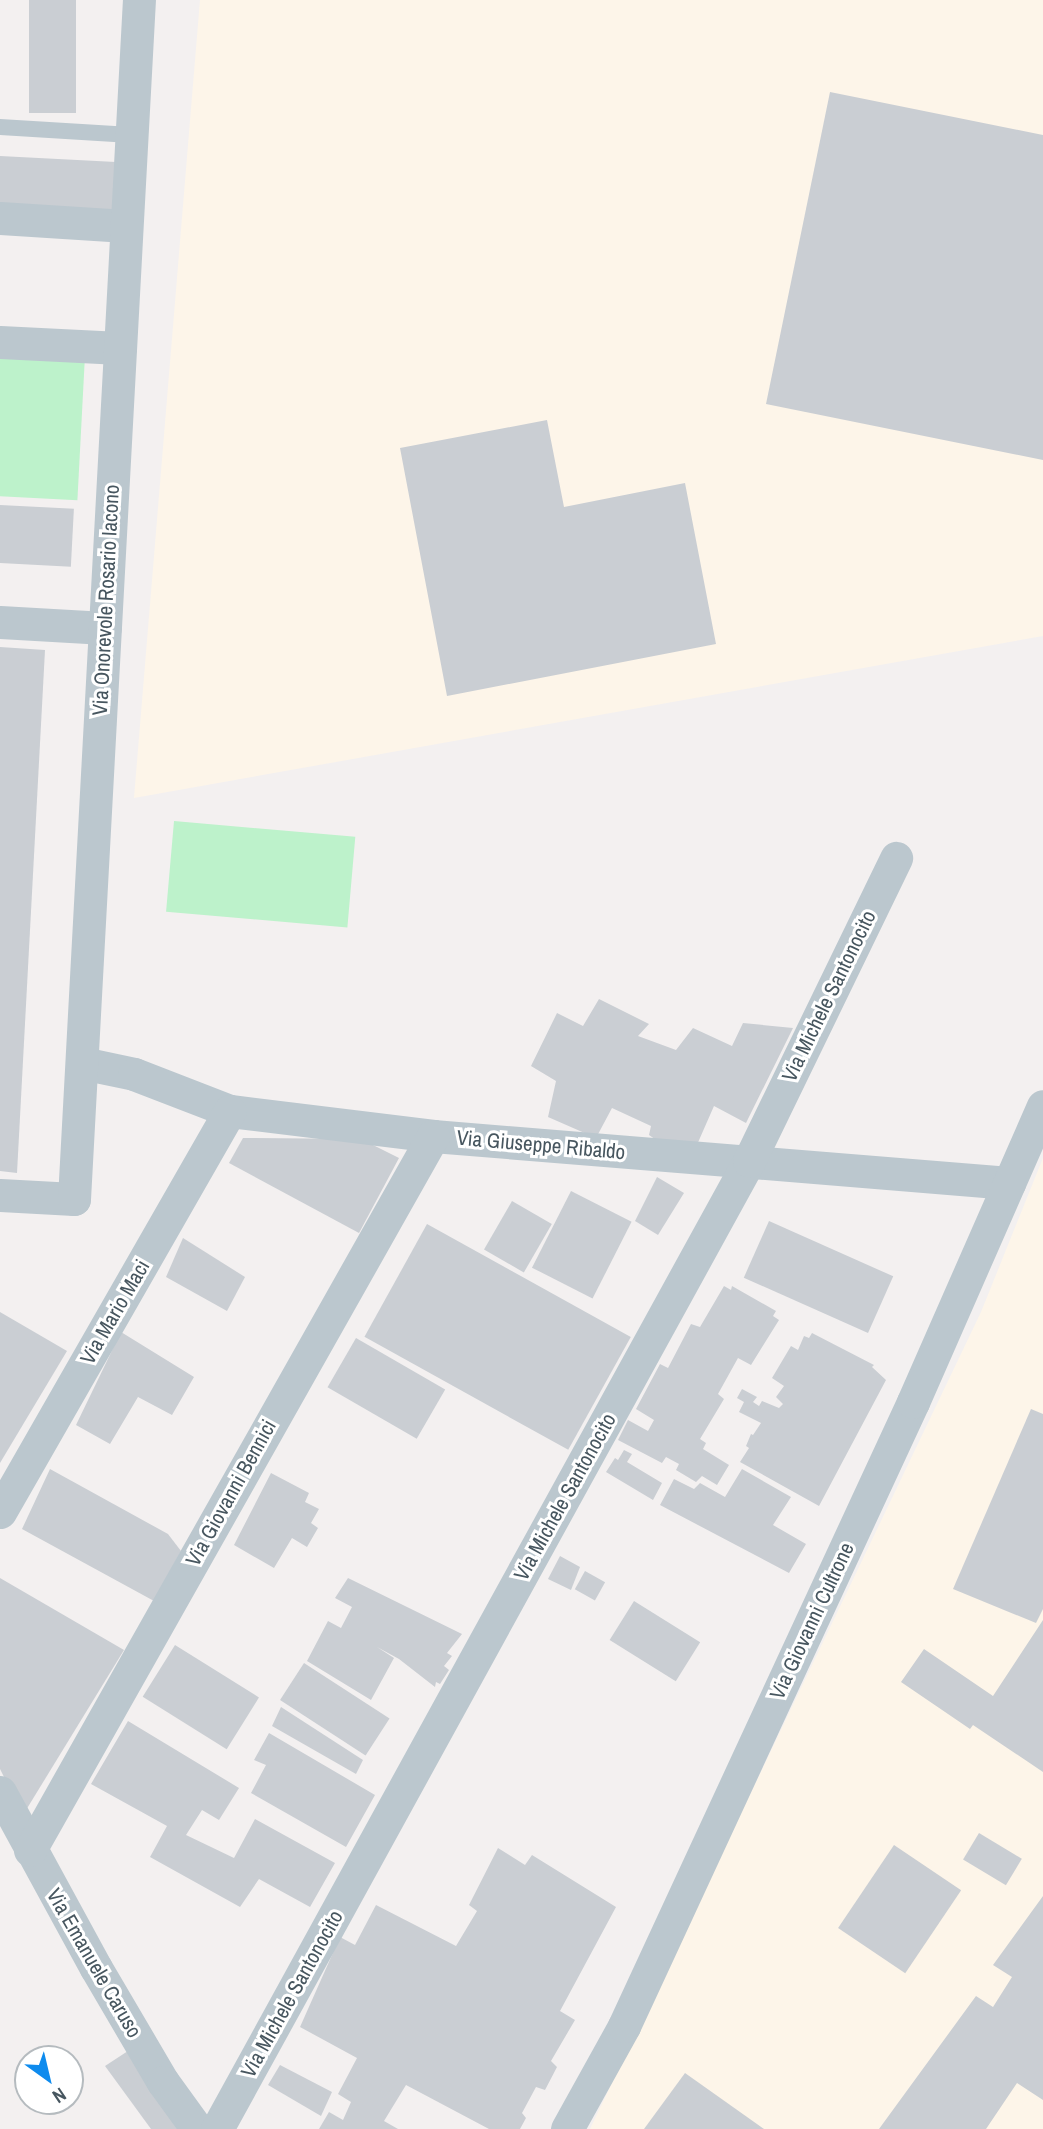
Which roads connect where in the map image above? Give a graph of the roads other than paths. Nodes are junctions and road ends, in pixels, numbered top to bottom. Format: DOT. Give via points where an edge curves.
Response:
graph roads {
  1 [pos="139,0"];
  2 [pos="0,127"];
  3 [pos="131,135"];
  4 [pos="0,219"];
  5 [pos="126,226"];
  6 [pos="0,342"];
  7 [pos="120,348"];
  8 [pos="0,622"];
  9 [pos="105,628"];
  10 [pos="897,858"];
  11 [pos="82,1063"];
  12 [pos="1043,1106"];
  13 [pos="230,1111"];
  14 [pos="433,1136"];
  15 [pos="750,1161"];
  16 [pos="1009,1183"];
  17 [pos="0,1195"];
  18 [pos="0,1512"];
  19 [pos="0,1792"];
  20 [pos="30,1850"];
  21 [pos="197,2129"];
  22 [pos="218,2129"];
  23 [pos="568,2129"];
  1 -- 3 [label="street, Via Onorevole Rosario Iacono"];
  2 -- 3 [label="lane"];
  3 -- 5 [label="street, Via Onorevole Rosario Iacono"];
  4 -- 5 [label="street"];
  5 -- 7 [label="street, Via Onorevole Rosario Iacono"];
  6 -- 7 [label="street"];
  7 -- 9 [label="street, Via Onorevole Rosario Iacono"];
  8 -- 9 [label="street"];
  9 -- 11 [label="street, Via Onorevole Rosario Iacono"];
  10 -- 15 [label="street, Via Michele Santonocito"];
  11 -- 13 [label="street, Via Giuseppe Ribaldo" via="134,1074"];
  11 -- 17 [label="street, Via Onorevole Rosario Iacono" via="74,1199"];
  12 -- 16 [label="street, Via Giovanni Cultrone"];
  13 -- 14 [label="street, Via Giuseppe Ribaldo"];
  13 -- 18 [label="street, Via Mario Maci"];
  14 -- 15 [label="street, Via Giuseppe Ribaldo"];
  14 -- 20 [label="street, Via Giovanni Bennici"];
  15 -- 16 [label="street, Via Giuseppe Ribaldo"];
  15 -- 22 [label="street, Via Michele Santonocito"];
  16 -- 23 [label="street, Via Giovanni Cultrone" via="913,1402 624,2026"];
  19 -- 20 [label="street, Via Emanuele Caruso"];
  20 -- 21 [label="street, Via Emanuele Caruso" via="163,2082"];
}
